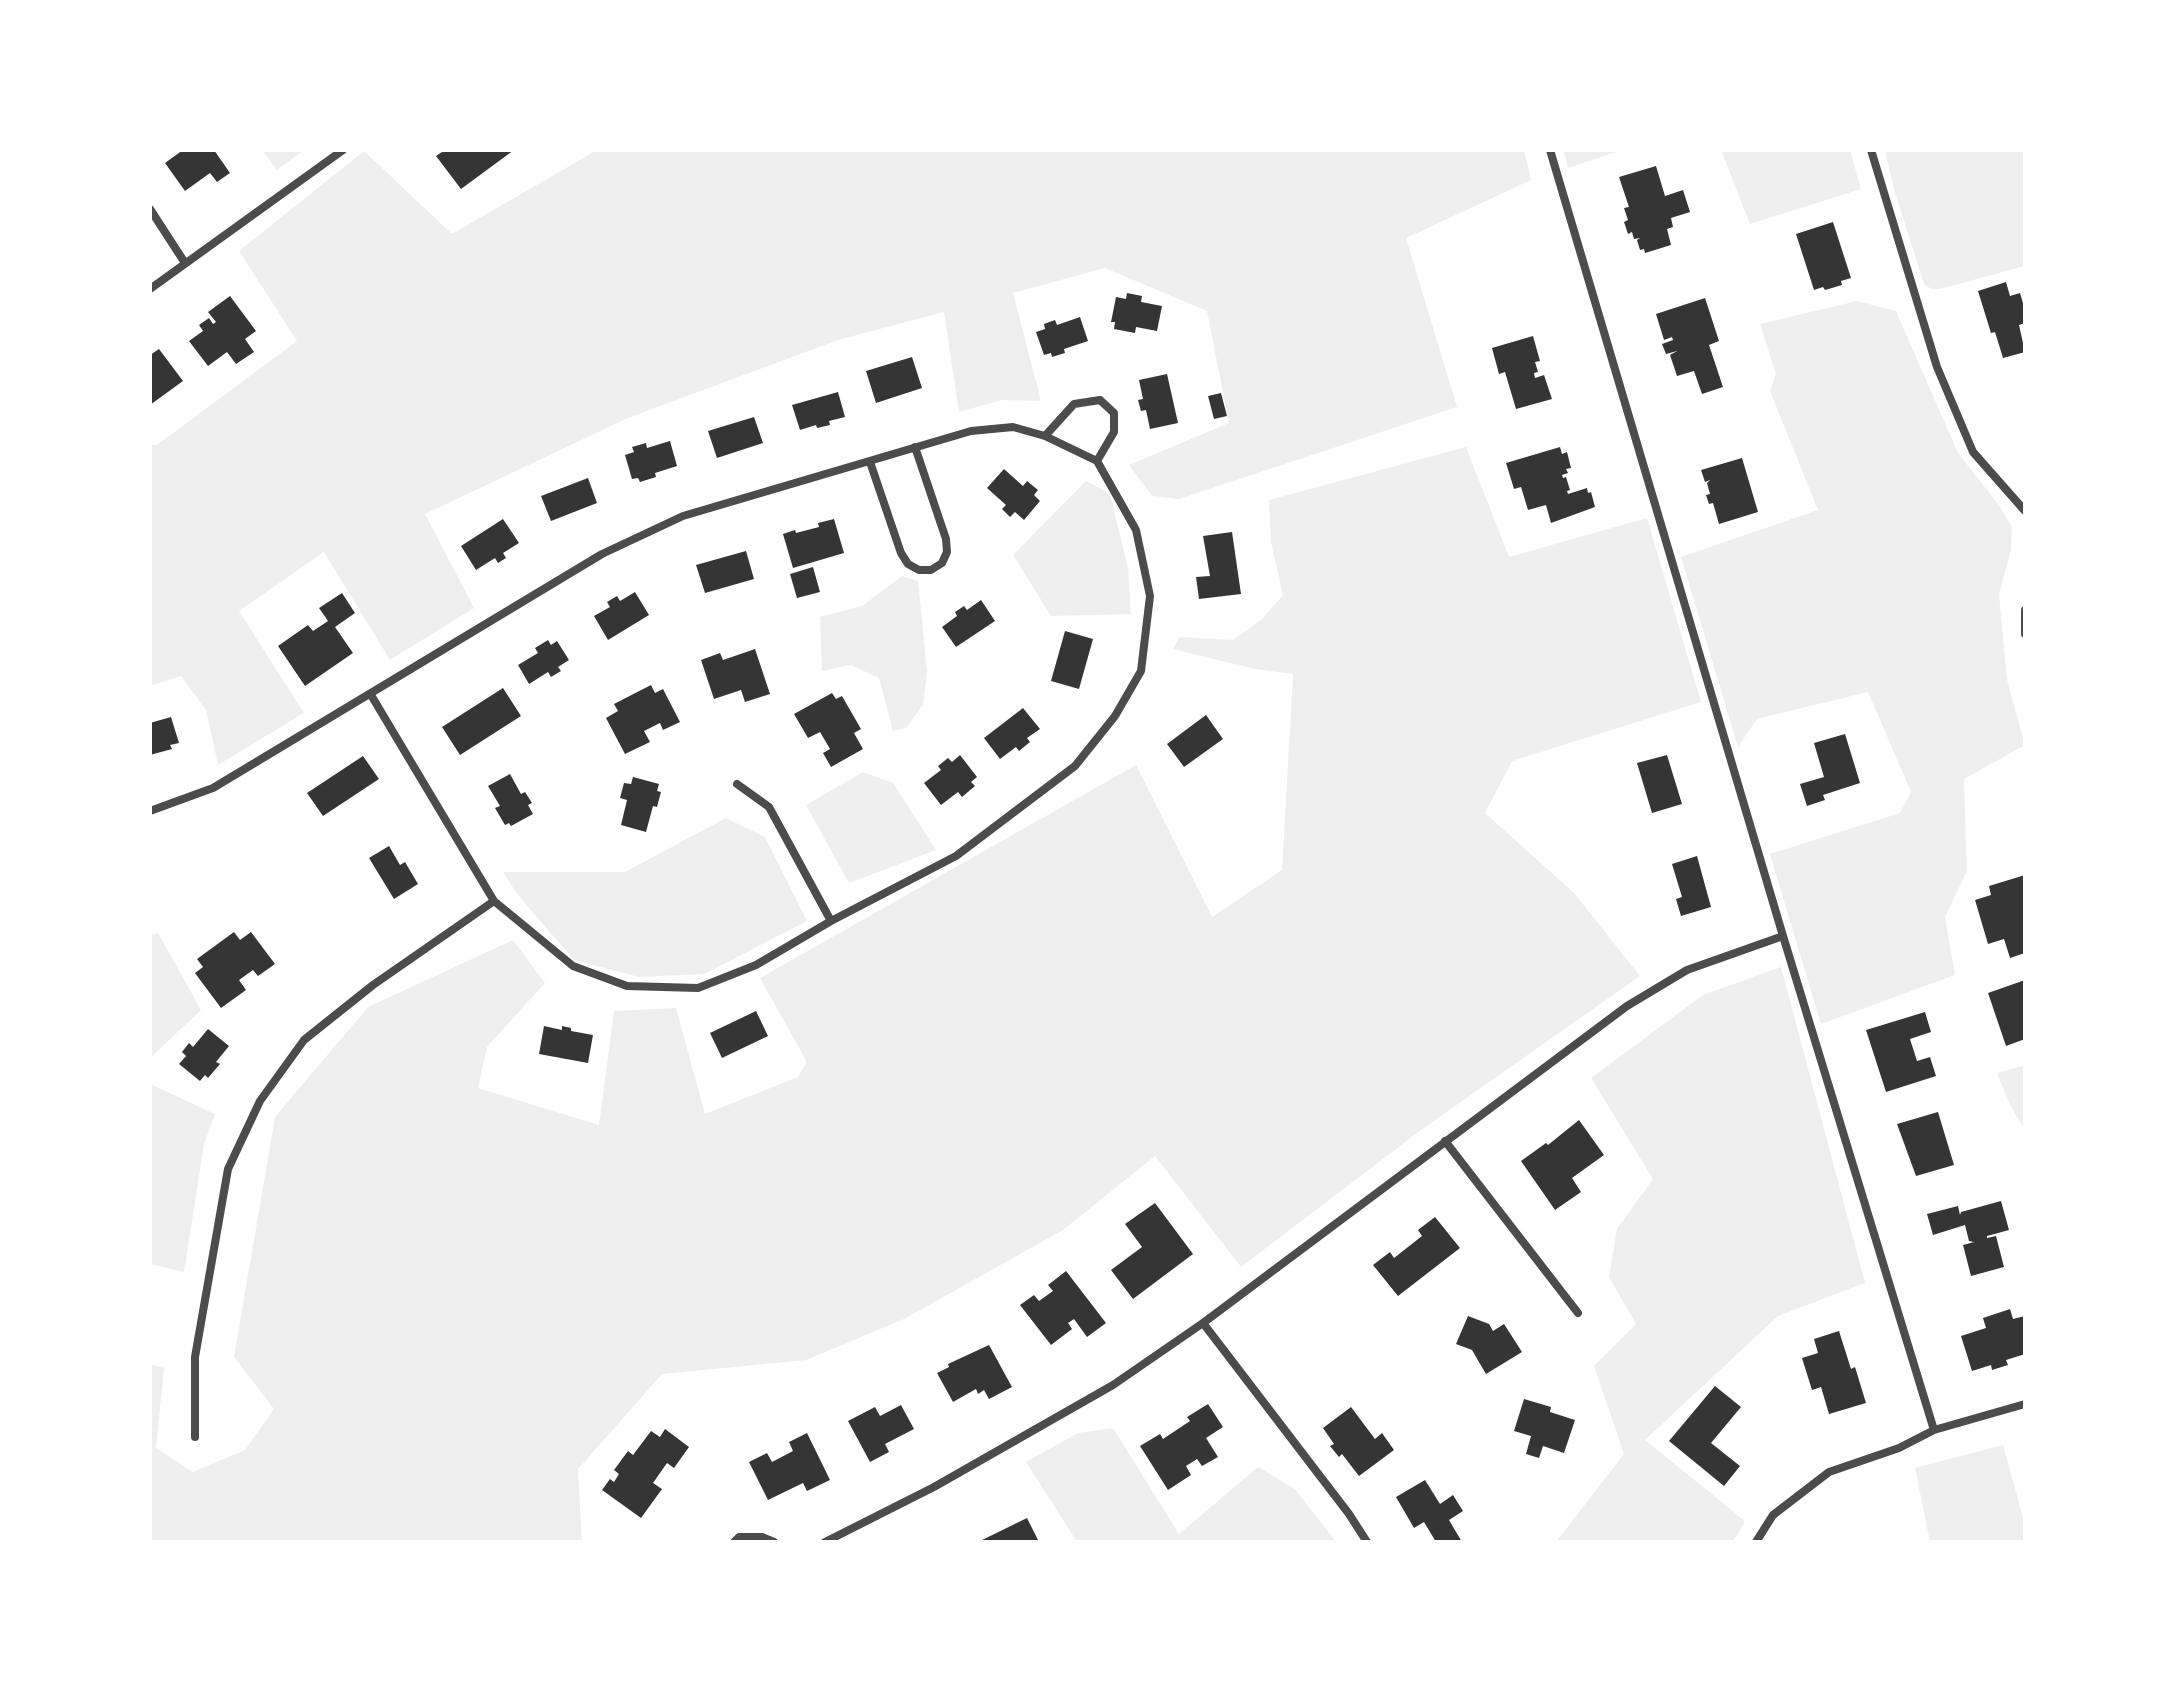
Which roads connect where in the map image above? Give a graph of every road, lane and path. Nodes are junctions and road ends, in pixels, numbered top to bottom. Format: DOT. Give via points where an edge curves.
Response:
graph roads {
  1 [pos="343,150"];
  2 [pos="1550,150"];
  3 [pos="1871,150"];
  4 [pos="150,209"];
  5 [pos="185,263"];
  6 [pos="150,289"];
  7 [pos="1045,436"];
  8 [pos="915,447"];
  9 [pos="1097,461"];
  10 [pos="870,462"];
  11 [pos="2025,511"];
  12 [pos="2025,610"];
  13 [pos="2025,634"];
  14 [pos="371,695"];
  15 [pos="737,784"];
  16 [pos="150,811"];
  17 [pos="494,901"];
  18 [pos="831,921"];
  19 [pos="1783,936"];
  20 [pos="1445,1141"];
  21 [pos="1578,1313"];
  22 [pos="1203,1323"];
  23 [pos="2025,1404"];
  24 [pos="1934,1430"];
  25 [pos="195,1437"];
  26 [pos="734,1542"];
  27 [pos="774,1542"];
  28 [pos="825,1542"];
  29 [pos="1367,1542"];
  30 [pos="1756,1542"];
  1 -- 5 [label="street"];
  2 -- 19 [label="street"];
  3 -- 11 [label="street" via="1937,367 1967,438 1973,452"];
  4 -- 5 [label="street"];
  5 -- 6 [label="street"];
  7 -- 8 [label="street" via="1013,427 971,431"];
  7 -- 9 [label="street"];
  7 -- 9 [label="street" via="1074,404 1100,400 1114,413 1114,432"];
  8 -- 10 [label="street"];
  8 -- 10 [label="street" via="946,539 942,563 931,570 908,564 901,553"];
  9 -- 18 [label="street" via="1136,530 1150,596 1141,671 1075,766 956,856"];
  10 -- 14 [label="street" via="683,516 602,554"];
  12 -- 13 [label="street"];
  14 -- 16 [label="street" via="213,788"];
  14 -- 17 [label="street"];
  15 -- 18 [label="street" via="769,807"];
  17 -- 18 [label="street" via="573,966 627,986 698,988 756,965"];
  17 -- 25 [label="street" via="304,1040 260,1101 228,1169 195,1357"];
  19 -- 20 [label="street" via="1687,970 1627,1006"];
  19 -- 24 [label="street"];
  20 -- 21 [label="street"];
  20 -- 22 [label="street"];
  22 -- 28 [label="street" via="1113,1385"];
  22 -- 29 [label="street"];
  23 -- 24 [label="street"];
  24 -- 30 [label="street" via="1829,1472 1773,1515"];
  26 -- 27 [label="street" via="739,1537 762,1537"];
}
